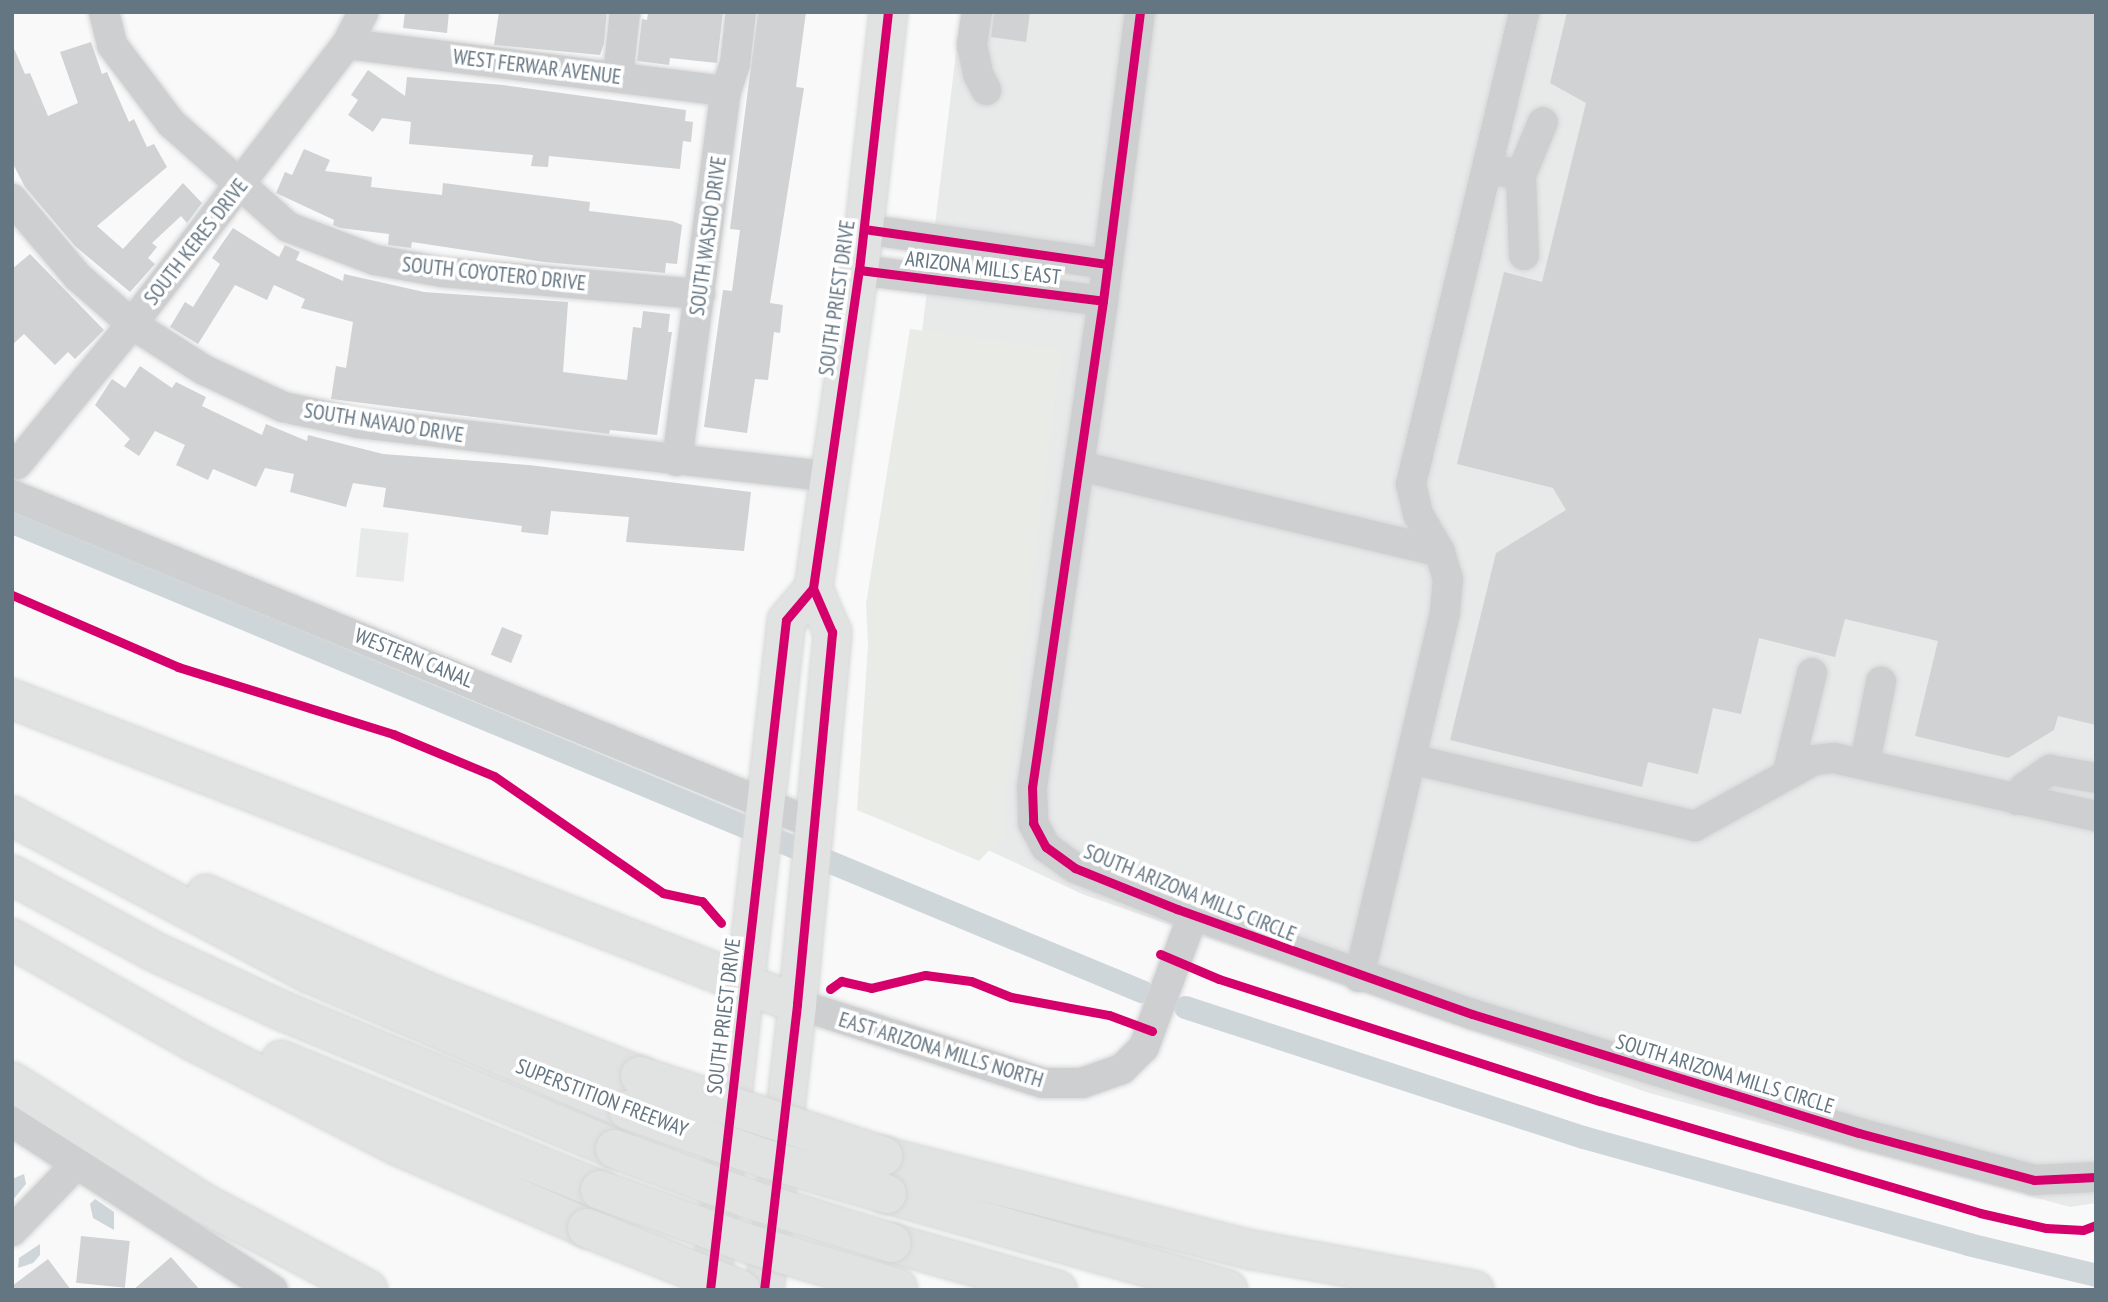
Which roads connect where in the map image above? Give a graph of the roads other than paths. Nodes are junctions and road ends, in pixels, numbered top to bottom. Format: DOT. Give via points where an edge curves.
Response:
graph roads {
  1 [pos="104,12"];
  2 [pos="363,12"];
  3 [pos="625,12"];
  4 [pos="741,12"];
  5 [pos="888,12"];
  6 [pos="977,12"];
  7 [pos="1140,12"];
  8 [pos="1524,12"];
  9 [pos="347,44"];
  10 [pos="618,76"];
  11 [pos="986,90"];
  12 [pos="726,91"];
  13 [pos="1543,122"];
  14 [pos="1487,168"];
  15 [pos="1521,176"];
  16 [pos="239,187"];
  17 [pos="12,199"];
  18 [pos="864,229"];
  19 [pos="1524,255"];
  20 [pos="1107,264"];
  21 [pos="859,270"];
  22 [pos="700,294"];
  23 [pos="1104,301"];
  24 [pos="132,324"];
  25 [pos="677,461"];
  26 [pos="15,463"];
  27 [pos="1080,467"];
  28 [pos="830,477"];
  29 [pos="12,495"];
  30 [pos="1440,552"];
  31 [pos="813,588"];
  32 [pos="1812,673"];
  33 [pos="1881,682"];
  34 [pos="12,699"];
  35 [pos="1410,759"];
  36 [pos="1865,762"];
  37 [pos="1787,775"];
  38 [pos="2096,778"];
  39 [pos="2017,800"];
  40 [pos="765,807"];
  41 [pos="12,815"];
  42 [pos="2096,816"];
  43 [pos="814,828"];
  44 [pos="12,875"];
  45 [pos="1193,915"];
  46 [pos="12,937"];
  47 [pos="1359,977"];
  48 [pos="745,982"];
  49 [pos="797,1004"];
  50 [pos="12,1082"];
  51 [pos="634,1093"];
  52 [pos="12,1122"];
  53 [pos="76,1165"];
  54 [pos="2096,1177"];
  55 [pos="887,1194"];
  56 [pos="12,1231"];
  57 [pos="901,1289"];
  58 [pos="273,1290"];
  59 [pos="368,1290"];
  60 [pos="710,1290"];
  61 [pos="741,1290"];
  62 [pos="764,1290"];
  63 [pos="1057,1290"];
  64 [pos="1159,1290"];
  65 [pos="1228,1290"];
  66 [pos="1474,1290"];
  1 -- 16 [label="street, SOUTH COYOTERO DRIVE" via="112,45 171,123"];
  2 -- 9 [label="street, SOUTH KERES DRIVE"];
  3 -- 10 [label="street"];
  4 -- 12 [label="street, SOUTH WASHO DRIVE" via="735,64"];
  5 -- 18 [label="main road, SOUTH PRIEST DRIVE"];
  6 -- 11 [label="street" via="972,45"];
  7 -- 20 [label="street, SOUTH ARIZONA MILLS CIRCLE"];
  8 -- 14 [label="street"];
  9 -- 10 [label="street, WEST FERWAR AVENUE"];
  9 -- 16 [label="street, SOUTH KERES DRIVE"];
  10 -- 12 [label="street, WEST FERWAR AVENUE"];
  12 -- 22 [label="street, SOUTH WASHO DRIVE"];
  13 -- 15 [label="street"];
  14 -- 15 [label="street"];
  14 -- 30 [label="street" via="1411,484 1418,513"];
  15 -- 19 [label="street"];
  16 -- 22 [label="street, SOUTH COYOTERO DRIVE" via="288,227 375,260 442,272"];
  16 -- 24 [label="street, SOUTH KERES DRIVE"];
  17 -- 24 [label="street, SOUTH NAVAJO DRIVE" via="78,277"];
  18 -- 20 [label="street, ARIZONA MILLS EAST"];
  18 -- 21 [label="main road, SOUTH PRIEST DRIVE"];
  20 -- 23 [label="street, SOUTH ARIZONA MILLS CIRCLE"];
  21 -- 23 [label="street, ARIZONA MILLS EAST"];
  21 -- 28 [label="main road, SOUTH PRIEST DRIVE"];
  22 -- 25 [label="street, SOUTH WASHO DRIVE"];
  23 -- 27 [label="street, SOUTH ARIZONA MILLS CIRCLE"];
  24 -- 25 [label="street, SOUTH NAVAJO DRIVE" via="205,370 283,407 359,423"];
  24 -- 26 [label="street, SOUTH KERES DRIVE"];
  25 -- 28 [label="street, SOUTH NAVAJO DRIVE"];
  27 -- 30 [label="street"];
  27 -- 45 [label="street, SOUTH ARIZONA MILLS CIRCLE" via="1032,787 1033,823 1046,847 1074,868"];
  28 -- 31 [label="main road, SOUTH PRIEST DRIVE"];
  29 -- 40 [label="street, WESTERN CANAL"];
  30 -- 35 [label="street" via="1448,579 1445,612"];
  31 -- 40 [label="main road, SOUTH PRIEST DRIVE" via="786,620"];
  31 -- 43 [label="main road" via="832,632"];
  32 -- 37 [label="street"];
  33 -- 36 [label="street"];
  34 -- 48 [label="highway"];
  35 -- 37 [label="street" via="1695,826"];
  35 -- 47 [label="street"];
  36 -- 37 [label="street" via="1814,760"];
  36 -- 39 [label="street"];
  38 -- 39 [label="street" via="2050,771 2024,788"];
  39 -- 42 [label="street"];
  40 -- 43 [label="street, WESTERN CANAL"];
  40 -- 48 [label="main road, SOUTH PRIEST DRIVE"];
  41 -- 51 [label="highway, SUPERSTITION FREEWAY" via="309,973"];
  43 -- 49 [label="main road"];
  44 -- 63 [label="highway, bridge" via="155,952 285,1012 615,1149 752,1200"];
  45 -- 47 [label="street, SOUTH ARIZONA MILLS CIRCLE"];
  45 -- 49 [label="street, EAST ARIZONA MILLS NORTH" via="1144,1047 1104,1079 1062,1085"];
  46 -- 57 [label="highway, bridge" via="255,1049 600,1190 749,1244"];
  46 -- 61 [label="highway, bridge" via="195,1042 396,1145"];
  47 -- 54 [label="street, SOUTH ARIZONA MILLS CIRCLE" via="1928,1152 2034,1180"];
  48 -- 49 [label="highway"];
  48 -- 60 [label="main road, SOUTH PRIEST DRIVE"];
  49 -- 62 [label="main road"];
  50 -- 59 [label="highway" via="205,1204"];
  51 -- 55 [label="highway, SUPERSTITION FREEWAY, bridge" via="763,1158"];
  51 -- 66 [label="highway, bridge" via="1253,1250"];
  52 -- 53 [label="street"];
  53 -- 56 [label="street"];
  53 -- 58 [label="street"];
  55 -- 64 [label="highway"];
  55 -- 65 [label="highway, SUPERSTITION FREEWAY"];
}
